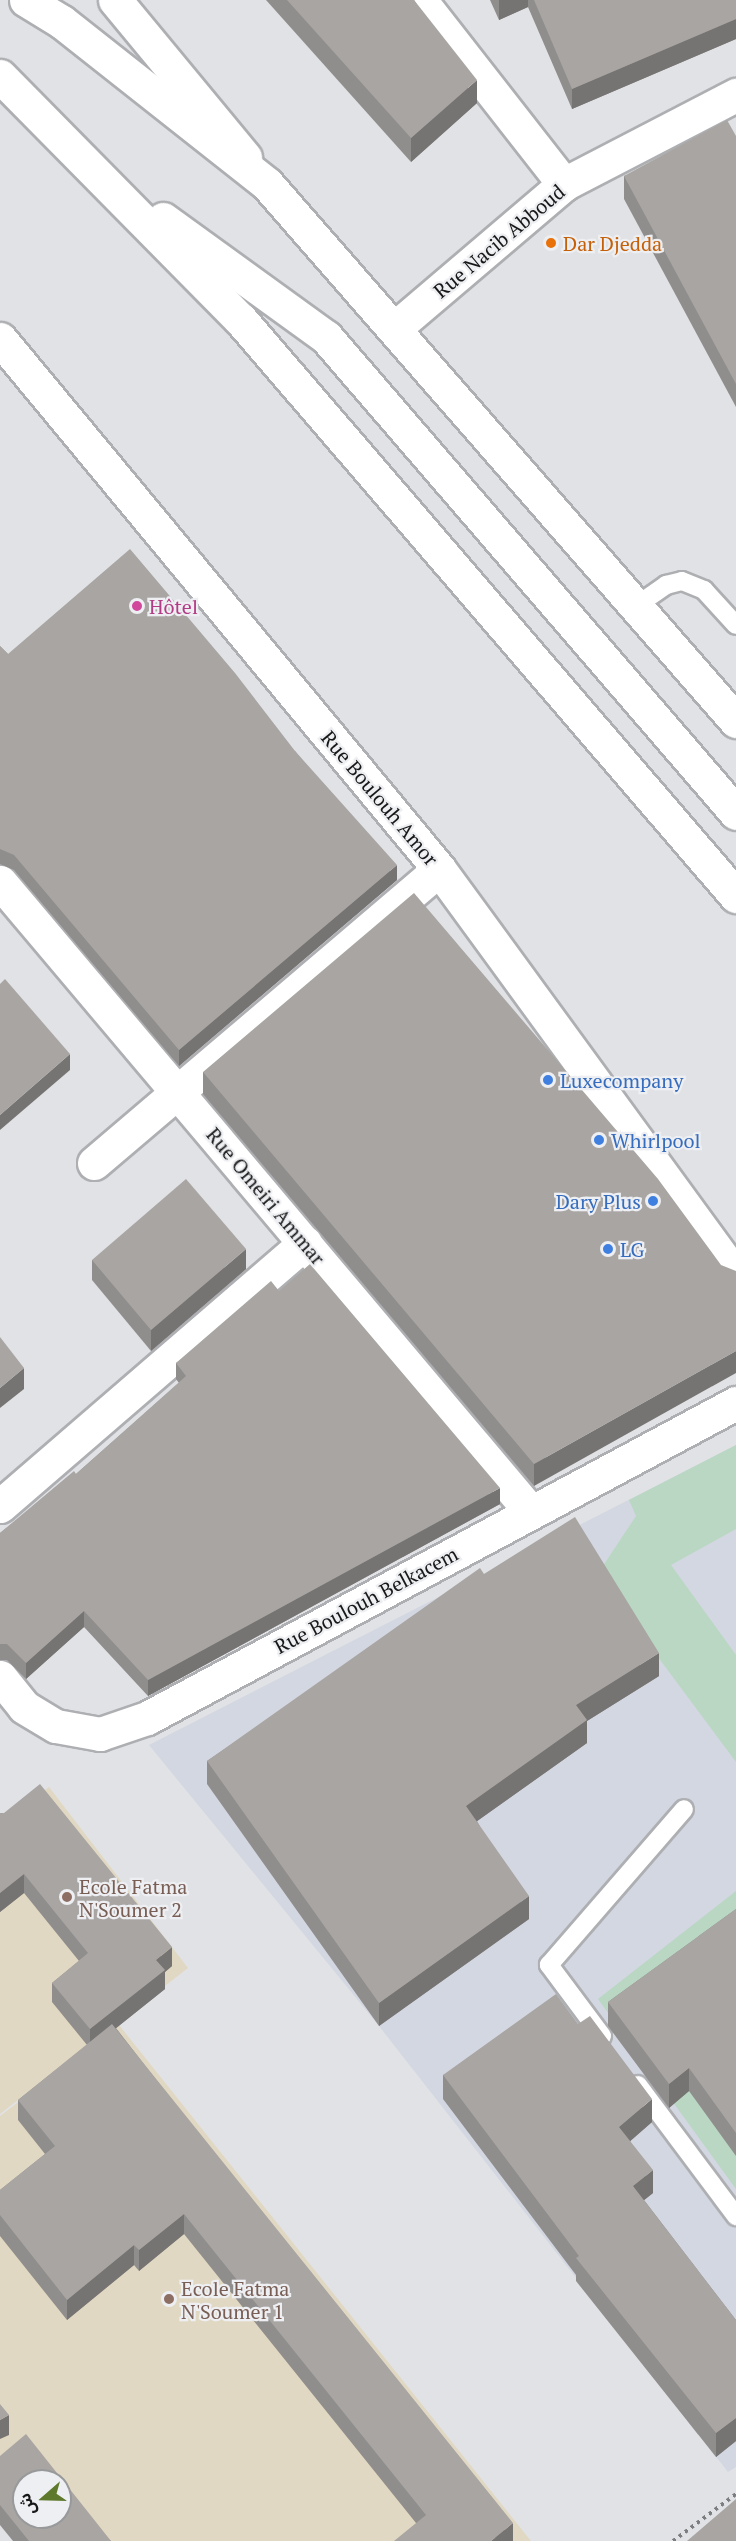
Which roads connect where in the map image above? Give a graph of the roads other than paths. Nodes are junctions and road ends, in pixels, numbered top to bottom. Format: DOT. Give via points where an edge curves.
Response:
graph roads {
  1 [pos="26,0"];
  2 [pos="115,0"];
  3 [pos="420,0"];
  4 [pos="0,76"];
  5 [pos="736,95"];
  6 [pos="89,165"];
  7 [pos="267,184"];
  8 [pos="564,184"];
  9 [pos="395,328"];
  10 [pos="0,339"];
  11 [pos="636,606"];
  12 [pos="736,625"];
  13 [pos="736,721"];
  14 [pos="736,813"];
  15 [pos="439,869"];
  16 [pos="0,882"];
  17 [pos="736,896"];
  18 [pos="176,1091"];
  19 [pos="94,1163"];
  20 [pos="305,1243"];
  21 [pos="736,1276"];
  22 [pos="736,1403"];
  23 [pos="0,1506"];
  24 [pos="530,1511"];
  25 [pos="0,1677"];
  26 [pos="684,1809"];
  27 [pos="611,2048"];
  28 [pos="625,2067"];
  29 [pos="736,2216"];
  1 -- 7 [label="street" via="62,22"];
  2 -- 7 [label="street"];
  3 -- 8 [label="street"];
  4 -- 6 [label="street"];
  5 -- 8 [label="street, Rue Nacib Abboud"];
  6 -- 14 [label="street" via="326,337"];
  6 -- 17 [label="street" via="240,319"];
  7 -- 9 [label="street"];
  8 -- 9 [label="street, Rue Nacib Abboud"];
  9 -- 11 [label="street"];
  10 -- 15 [label="street, Rue Boulouh Amor"];
  11 -- 12 [label="lane" via="666,585 682,581 704,590"];
  11 -- 13 [label="street"];
  15 -- 18 [label="street"];
  15 -- 21 [label="street, Rue Boulouh Amor"];
  16 -- 18 [label="street, Rue Omeiri Ammar"];
  18 -- 19 [label="street"];
  18 -- 20 [label="street, Rue Omeiri Ammar"];
  20 -- 23 [label="street"];
  20 -- 24 [label="street, Rue Omeiri Ammar"];
  22 -- 24 [label="street, Rue Boulouh Belkacem"];
  24 -- 25 [label="street, Rue Boulouh Belkacem" via="147,1718 100,1734 48,1721 24,1707"];
  26 -- 27 [label="lane" via="549,1965"];
  28 -- 29 [label="lane"];
}
